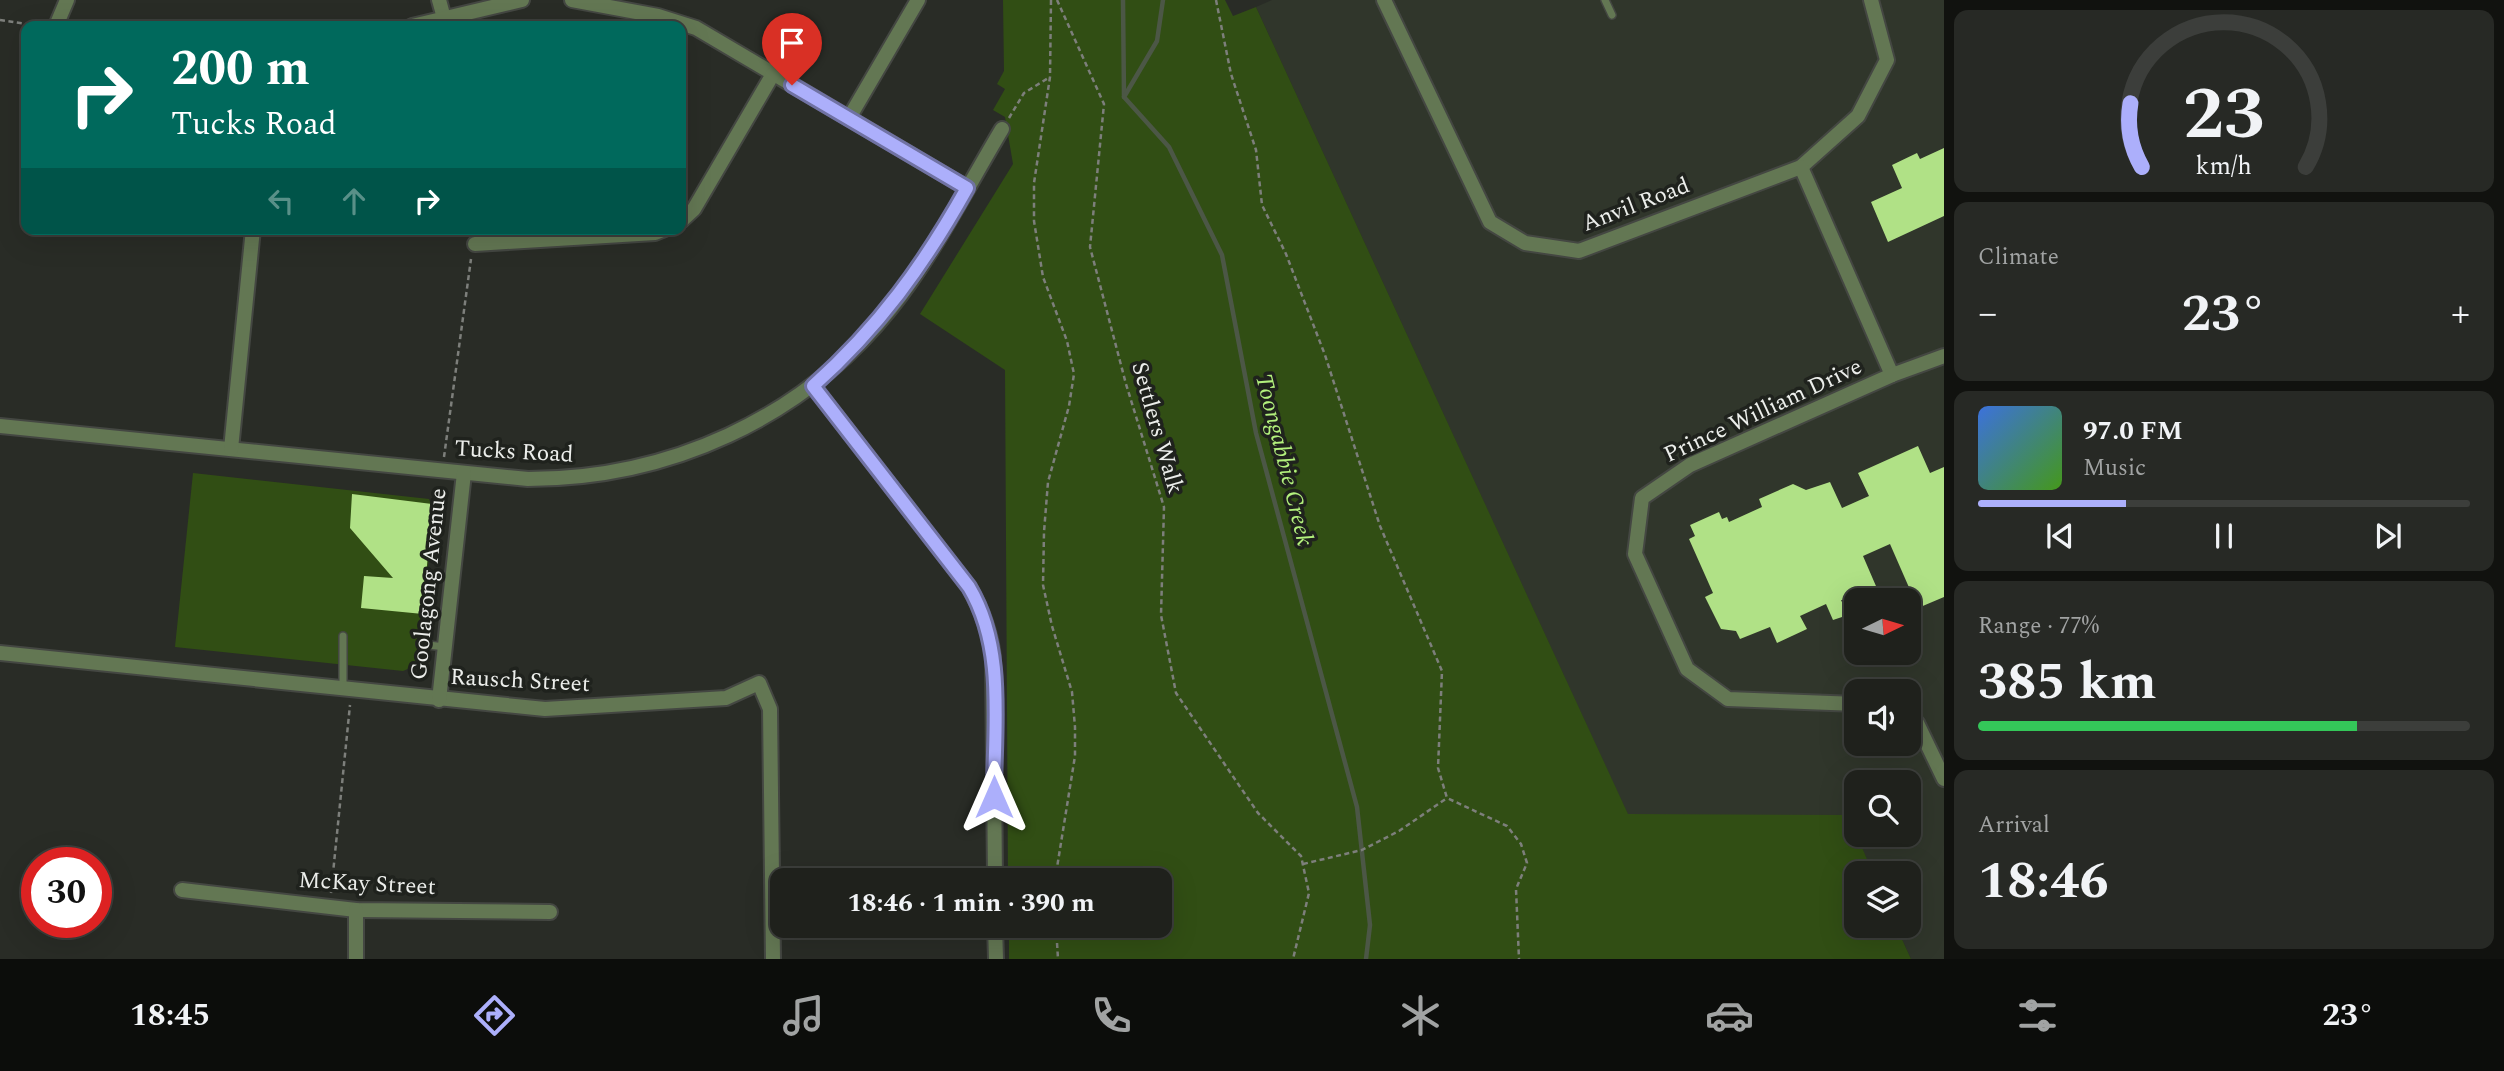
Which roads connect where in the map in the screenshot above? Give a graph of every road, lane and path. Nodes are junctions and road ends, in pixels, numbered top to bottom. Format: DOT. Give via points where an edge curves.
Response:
graph roads {
  1 [pos="67,0"];
  2 [pos="439,0"];
  3 [pos="522,0"];
  4 [pos="572,0"];
  5 [pos="918,0"];
  6 [pos="1051,0"];
  7 [pos="1057,0"];
  8 [pos="1216,0"];
  9 [pos="1384,0"];
  10 [pos="1605,0"];
  11 [pos="1871,0"];
  12 [pos="1612,15"];
  13 [pos="444,19"];
  14 [pos="0,20"];
  15 [pos="58,21"];
  16 [pos="435,21"];
  17 [pos="673,21"];
  18 [pos="21,23"];
  19 [pos="686,25"];
  20 [pos="773,74"];
  21 [pos="1050,77"];
  22 [pos="849,118"];
  23 [pos="1002,129"];
  24 [pos="1801,167"];
  25 [pos="967,188"];
  26 [pos="686,216"];
  27 [pos="252,235"];
  28 [pos="622,235"];
  29 [pos="475,244"];
  30 [pos="1944,356"];
  31 [pos="1892,375"];
  32 [pos="813,386"];
  33 [pos="0,426"];
  34 [pos="232,449"];
  35 [pos="442,471"];
  36 [pos="464,473"];
  37 [pos="343,636"];
  38 [pos="420,644"];
  39 [pos="445,647"];
  40 [pos="0,653"];
  41 [pos="347,690"];
  42 [pos="439,700"];
  43 [pos="1844,703"];
  44 [pos="1921,731"];
  45 [pos="1944,779"];
  46 [pos="1447,798"];
  47 [pos="1303,864"];
  48 [pos="995,868"];
  49 [pos="1057,868"];
  50 [pos="182,890"];
  51 [pos="329,907"];
  52 [pos="356,910"];
  53 [pos="550,912"];
  54 [pos="995,938"];
  55 [pos="1057,938"];
  56 [pos="356,959"];
  57 [pos="773,959"];
  58 [pos="996,959"];
  59 [pos="1058,959"];
  60 [pos="1293,959"];
  61 [pos="1519,959"];
  1 -- 15 [label="street"];
  2 -- 13 [label="street"];
  3 -- 13 [label="street"];
  4 -- 17 [label="street"];
  5 -- 22 [label="street"];
  6 -- 21 [label="path"];
  7 -- 47 [label="path, Settlers Walk" via="1104,104 1090,247 1164,508 1161,615 1176,693 1258,813 1301,856"];
  8 -- 46 [label="path" via="1231,74 1256,150 1262,205 1325,355 1380,526 1442,671 1438,768"];
  9 -- 24 [label="street, Anvil Road" via="1490,222 1525,243 1579,251"];
  10 -- 12 [label="lane"];
  11 -- 24 [label="street, Anvil Road" via="1887,60 1858,116"];
  13 -- 16 [label="street"];
  14 -- 18 [label="path"];
  19 -- 20 [label="street"];
  20 -- 22 [label="street"];
  20 -- 26 [label="street"];
  21 -- 23 [label="path" via="1024,93"];
  21 -- 49 [label="path" via="1034,183 1034,221 1043,277 1074,374 1048,482 1044,533 1043,585 1072,692 1075,727 1075,756"];
  22 -- 25 [label="street"];
  23 -- 25 [label="street, Tucks Road"];
  24 -- 31 [label="street, Prince William Drive"];
  25 -- 32 [label="street, Tucks Road" via="890,308"];
  27 -- 34 [label="street"];
  28 -- 29 [label="street"];
  29 -- 35 [label="path"];
  30 -- 31 [label="street, Prince William Drive"];
  31 -- 43 [label="street, Prince William Drive" via="1690,466 1642,498 1635,554 1687,668 1728,699"];
  32 -- 36 [label="street, Tucks Road" via="741,429 655,464 578,479"];
  32 -- 48 [label="street" via="981,608 993,657"];
  33 -- 34 [label="street, Tucks Road"];
  34 -- 35 [label="street, Tucks Road"];
  35 -- 36 [label="street, Tucks Road"];
  36 -- 39 [label="street, Goolagong Avenue"];
  37 -- 41 [label="lane"];
  38 -- 39 [label="lane"];
  39 -- 42 [label="street, Goolagong Avenue"];
  40 -- 41 [label="street, Rausch Street"];
  41 -- 42 [label="street, Rausch Street"];
  41 -- 51 [label="path"];
  42 -- 57 [label="street, Rausch Street" via="572,709 726,698 759,683 770,709"];
  44 -- 45 [label="street"];
  46 -- 47 [label="path" via="1362,850"];
  46 -- 61 [label="path" via="1507,826 1521,844 1527,863 1516,888"];
  47 -- 60 [label="path, Settlers Walk" via="1309,894"];
  50 -- 51 [label="street, McKay Street"];
  51 -- 52 [label="street, McKay Street"];
  52 -- 53 [label="street, McKay Street"];
  52 -- 56 [label="street"];
  54 -- 58 [label="street"];
  55 -- 59 [label="path"];
}
